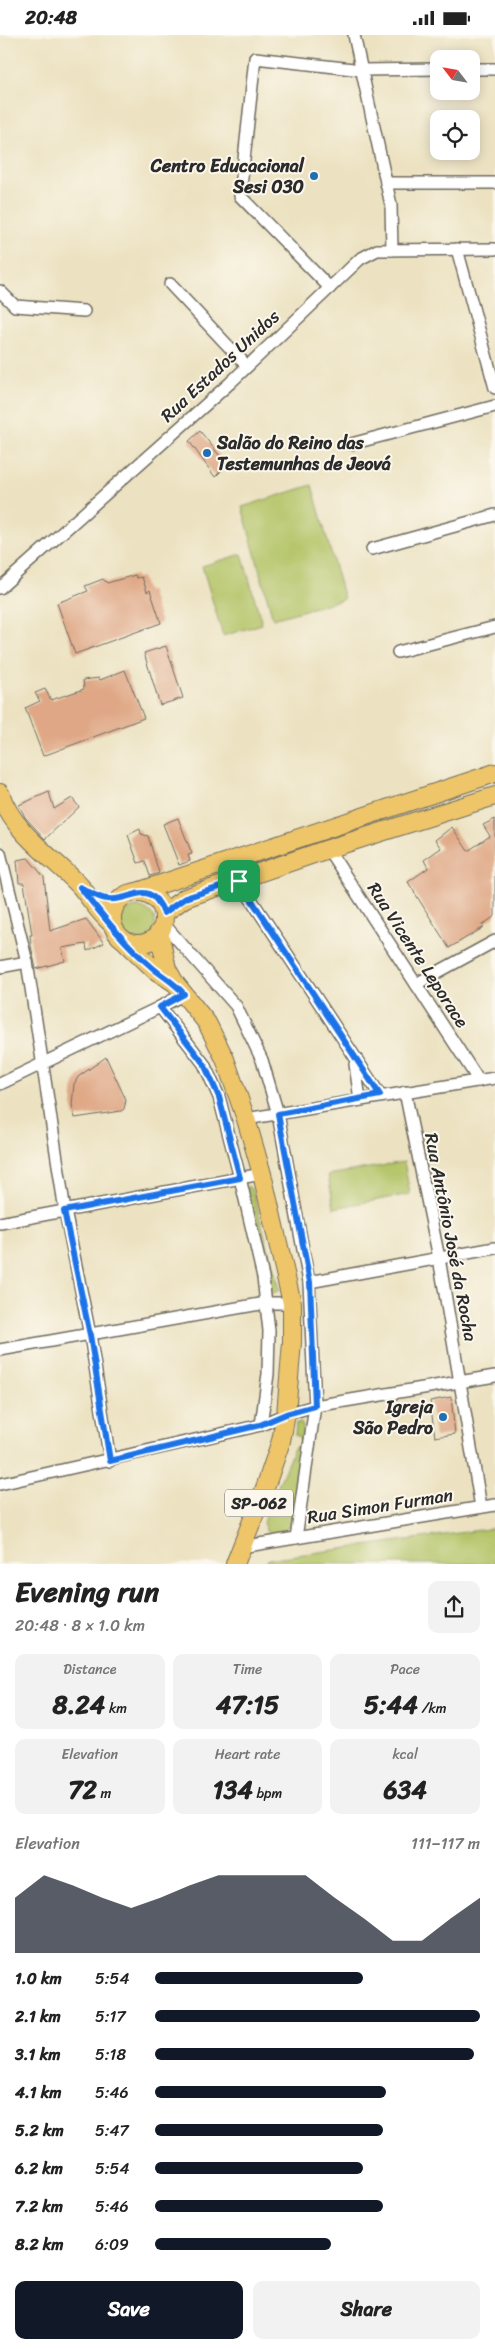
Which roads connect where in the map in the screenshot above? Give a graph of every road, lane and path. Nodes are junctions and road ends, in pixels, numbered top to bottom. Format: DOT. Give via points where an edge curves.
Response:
graph roads {
  1 [pos="354,35"];
  2 [pos="430,69"];
  3 [pos="480,69"];
  4 [pos="495,69"];
  5 [pos="362,70"];
  6 [pos="386,183"];
  7 [pos="495,183"];
  8 [pos="457,249"];
  9 [pos="495,249"];
  10 [pos="392,250"];
  11 [pos="170,284"];
  12 [pos="330,288"];
  13 [pos="0,291"];
  14 [pos="84,311"];
  15 [pos="247,366"];
  16 [pos="495,388"];
  17 [pos="495,406"];
  18 [pos="351,444"];
  19 [pos="495,515"];
  20 [pos="372,549"];
  21 [pos="0,588"];
  22 [pos="495,627"];
  23 [pos="398,652"];
  24 [pos="495,773"];
  25 [pos="0,793"];
  26 [pos="495,796"];
  27 [pos="328,849"];
  28 [pos="0,853"];
  29 [pos="239,881"];
  30 [pos="80,887"];
  31 [pos="137,892"];
  32 [pos="120,899"];
  33 [pos="162,923"];
  34 [pos="112,924"];
  35 [pos="495,941"];
  36 [pos="127,943"];
  37 [pos="27,962"];
  38 [pos="0,967"];
  39 [pos="416,984"];
  40 [pos="179,988"];
  41 [pos="160,1007"];
  42 [pos="353,1057"];
  43 [pos="41,1064"];
  44 [pos="495,1078"];
  45 [pos="479,1081"];
  46 [pos="0,1084"];
  47 [pos="405,1091"];
  48 [pos="380,1095"];
  49 [pos="360,1100"];
  50 [pos="278,1114"];
  51 [pos="246,1119"];
  52 [pos="262,1174"];
  53 [pos="240,1178"];
  54 [pos="64,1211"];
  55 [pos="0,1223"];
  56 [pos="495,1248"];
  57 [pos="439,1258"];
  58 [pos="310,1282"];
  59 [pos="266,1303"];
  60 [pos="292,1303"];
  61 [pos="90,1335"];
  62 [pos="0,1350"];
  63 [pos="495,1376"];
  64 [pos="460,1382"];
  65 [pos="315,1406"];
  66 [pos="286,1414"];
  67 [pos="260,1425"];
  68 [pos="110,1461"];
  69 [pos="0,1483"];
  70 [pos="495,1505"];
  71 [pos="481,1507"];
  72 [pos="296,1538"];
  73 [pos="241,1547"];
  74 [pos="235,1564"];
  1 -- 5 [label="street"];
  2 -- 5 [label="street"];
  3 -- 4 [label="street"];
  5 -- 6 [label="street"];
  5 -- 12 [label="street" via="255,58 240,197"];
  6 -- 7 [label="street"];
  6 -- 10 [label="street" via="391,205"];
  8 -- 9 [label="street, Rua Estados Unidos"];
  8 -- 10 [label="street, Rua Estados Unidos"];
  8 -- 16 [label="street"];
  10 -- 12 [label="street, Rua Estados Unidos" via="378,250 360,259"];
  11 -- 15 [label="street"];
  12 -- 15 [label="street, Rua Estados Unidos"];
  13 -- 14 [label="street" via="15,306"];
  15 -- 21 [label="street, Rua Estados Unidos"];
  17 -- 18 [label="street"];
  19 -- 20 [label="street"];
  22 -- 23 [label="street"];
  24 -- 31 [label="main road"];
  25 -- 30 [label="main road, SP-062" via="15,821"];
  26 -- 27 [label="main road"];
  27 -- 29 [label="main road"];
  27 -- 39 [label="street, Rua Vicente Leporace"];
  28 -- 37 [label="street"];
  29 -- 33 [label="main road" via="185,898"];
  29 -- 42 [label="street"];
  30 -- 32 [label="main road, SP-062" via="107,899"];
  30 -- 34 [label="main road, SP-062"];
  31 -- 32 [label="main road"];
  31 -- 33 [label="main road, SP-062" via="149,894 159,903"];
  32 -- 34 [label="main road" via="114,907"];
  33 -- 36 [label="main road" via="153,940 140,945"];
  33 -- 40 [label="main road, SP-062" via="162,953"];
  33 -- 50 [label="street" via="236,1006 262,1060"];
  34 -- 36 [label="main road, SP-062" via="116,934"];
  35 -- 39 [label="street"];
  36 -- 40 [label="main road, SP-062"];
  37 -- 38 [label="street"];
  37 -- 43 [label="street"];
  39 -- 45 [label="street, Rua Vicente Leporace"];
  40 -- 41 [label="street"];
  40 -- 51 [label="main road, SP-062" via="207,1023 225,1059"];
  41 -- 43 [label="street"];
  41 -- 53 [label="street" via="204,1064 219,1097"];
  42 -- 48 [label="street"];
  42 -- 49 [label="street" via="359,1078"];
  43 -- 46 [label="street"];
  43 -- 54 [label="street"];
  44 -- 45 [label="street"];
  45 -- 47 [label="street"];
  47 -- 48 [label="street"];
  47 -- 57 [label="street, Rua Antônio José da Rocha"];
  48 -- 49 [label="street"];
  49 -- 50 [label="street"];
  50 -- 51 [label="street"];
  50 -- 58 [label="street"];
  51 -- 52 [label="main road, SP-062"];
  52 -- 53 [label="street"];
  52 -- 60 [label="main road, SP-062"];
  53 -- 54 [label="street"];
  53 -- 59 [label="street"];
  54 -- 55 [label="street"];
  54 -- 61 [label="street"];
  56 -- 57 [label="street"];
  57 -- 58 [label="street"];
  57 -- 64 [label="street, Rua Antônio José da Rocha"];
  58 -- 65 [label="street"];
  59 -- 60 [label="street"];
  59 -- 61 [label="street"];
  59 -- 67 [label="street" via="268,1374"];
  60 -- 66 [label="main road, SP-062"];
  61 -- 62 [label="street"];
  61 -- 68 [label="street"];
  63 -- 64 [label="street"];
  64 -- 65 [label="street"];
  64 -- 71 [label="street, Rua Antônio José da Rocha"];
  65 -- 66 [label="street"];
  65 -- 72 [label="street"];
  66 -- 67 [label="street"];
  66 -- 73 [label="main road, SP-062" via="281,1441"];
  67 -- 68 [label="street"];
  68 -- 69 [label="street"];
  70 -- 71 [label="street, Rua Simon Furman"];
  71 -- 72 [label="street, Rua Simon Furman"];
  72 -- 73 [label="street, Rua Simon Furman"];
  73 -- 74 [label="main road, SP-062"];
}
